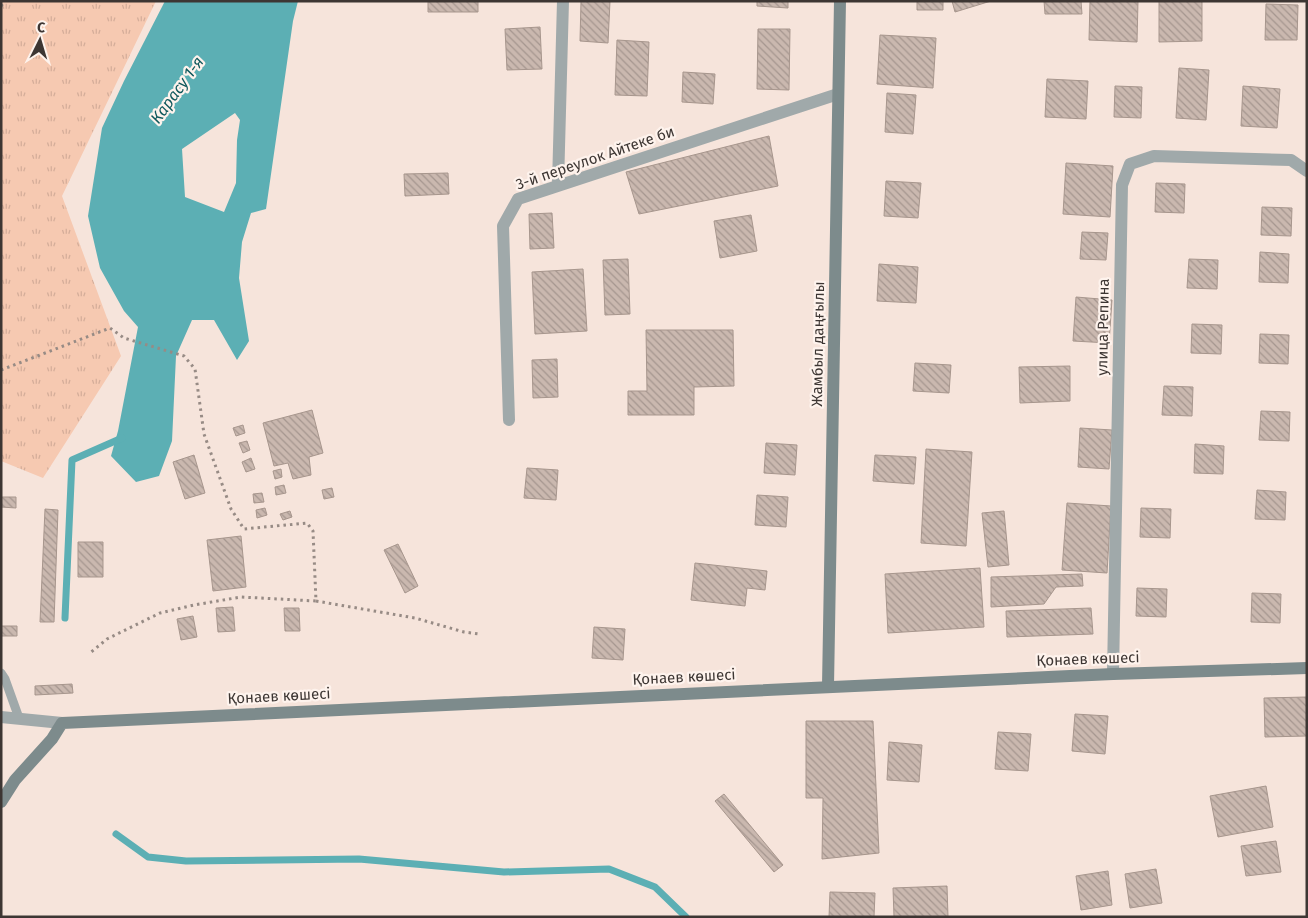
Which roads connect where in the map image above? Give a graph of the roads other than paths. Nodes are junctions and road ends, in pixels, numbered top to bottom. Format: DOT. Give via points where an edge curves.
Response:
graph roads {
  1 [pos="563,1"];
  2 [pos="840,1"];
  3 [pos="838,94"];
  4 [pos="1307,172"];
  5 [pos="558,184"];
  6 [pos="509,420"];
  7 [pos="1307,668"];
  8 [pos="1,674"];
  9 [pos="1113,674"];
  10 [pos="828,686"];
  11 [pos="1,717"];
  12 [pos="19,718"];
  13 [pos="62,722"];
  14 [pos="1,802"];
  1 -- 5 [label="street"];
  2 -- 3 [label="main road, Жамбыл даңғылы"];
  3 -- 5 [label="street, 3-й переулок Айтеке би"];
  3 -- 10 [label="main road, Жамбыл даңғылы"];
  4 -- 9 [label="street, улица Репина" via="1291,160 1154,156 1130,164 1122,185"];
  5 -- 6 [label="street, 3-й переулок Айтеке би" via="518,199 503,226"];
  7 -- 9 [label="main road, Қонаев көшесі"];
  8 -- 12 [label="lane"];
  9 -- 10 [label="main road, Қонаев көшесі"];
  10 -- 13 [label="main road, Қонаев көшесі"];
  11 -- 12 [label="street"];
  12 -- 13 [label="street"];
  13 -- 14 [label="main road"];
}
